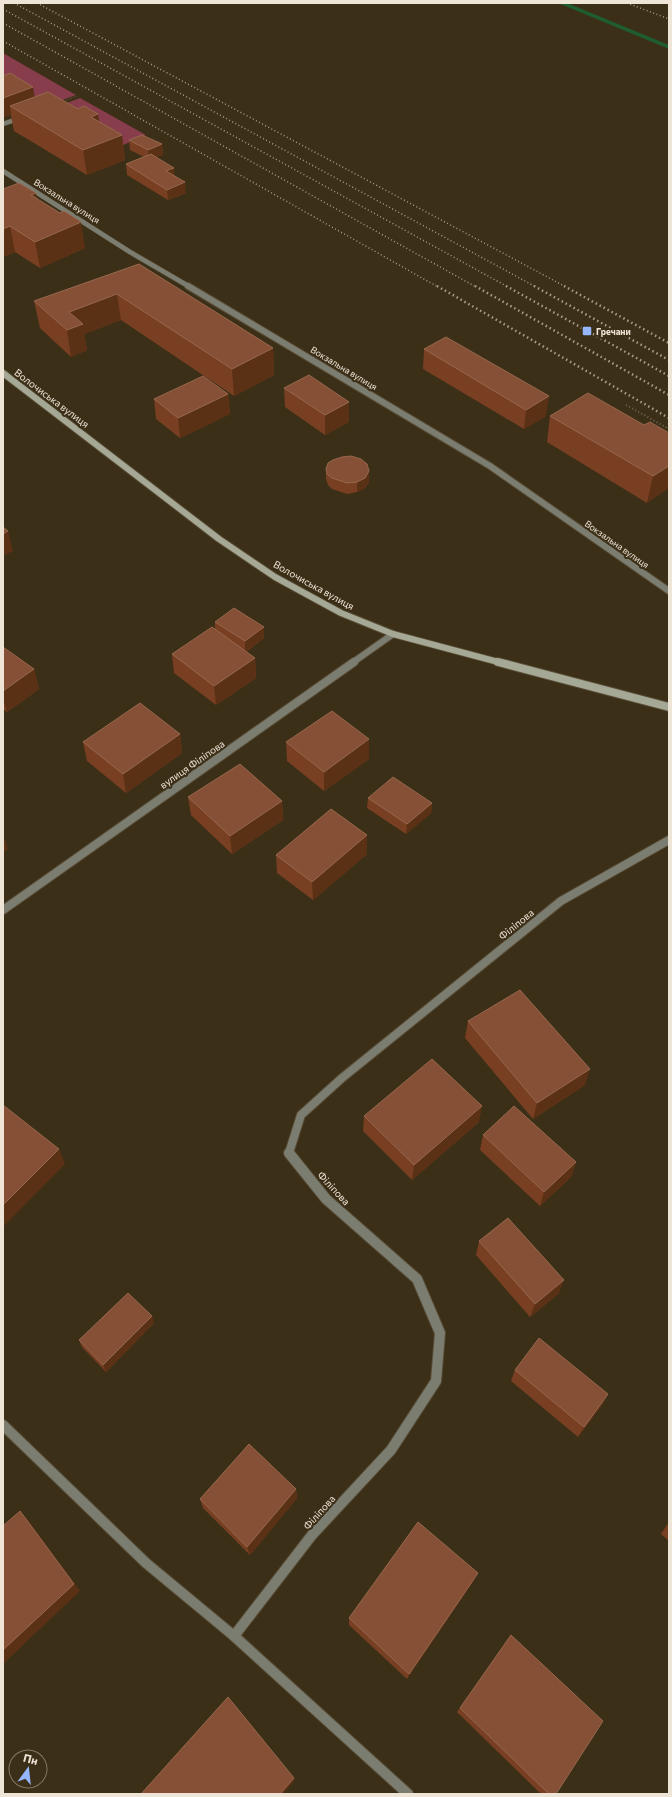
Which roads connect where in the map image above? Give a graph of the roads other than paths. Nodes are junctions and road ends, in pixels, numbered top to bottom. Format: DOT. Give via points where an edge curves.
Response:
graph roads {
  1 [pos="52,107"];
  2 [pos="3,124"];
  3 [pos="3,171"];
  4 [pos="3,373"];
  5 [pos="669,591"];
  6 [pos="393,634"];
  7 [pos="669,707"];
  8 [pos="669,840"];
  9 [pos="3,910"];
  10 [pos="3,1425"];
  11 [pos="234,1636"];
  12 [pos="408,1794"];
  1 -- 2 [label="street"];
  3 -- 5 [label="street, Вокзальна вулиця" via="130,252 490,466"];
  4 -- 6 [label="main road, Волочиська вулиця" via="219,539 275,577 341,613"];
  6 -- 7 [label="main road, Волочиська вулиця"];
  6 -- 9 [label="street, вулиця Філіпова"];
  8 -- 11 [label="street, Філіпова" via="561,902 342,1078 301,1115 289,1153 326,1199 417,1279 440,1333 436,1381 391,1450 312,1535"];
  10 -- 11 [label="street" via="146,1563"];
  11 -- 12 [label="street"];
}
